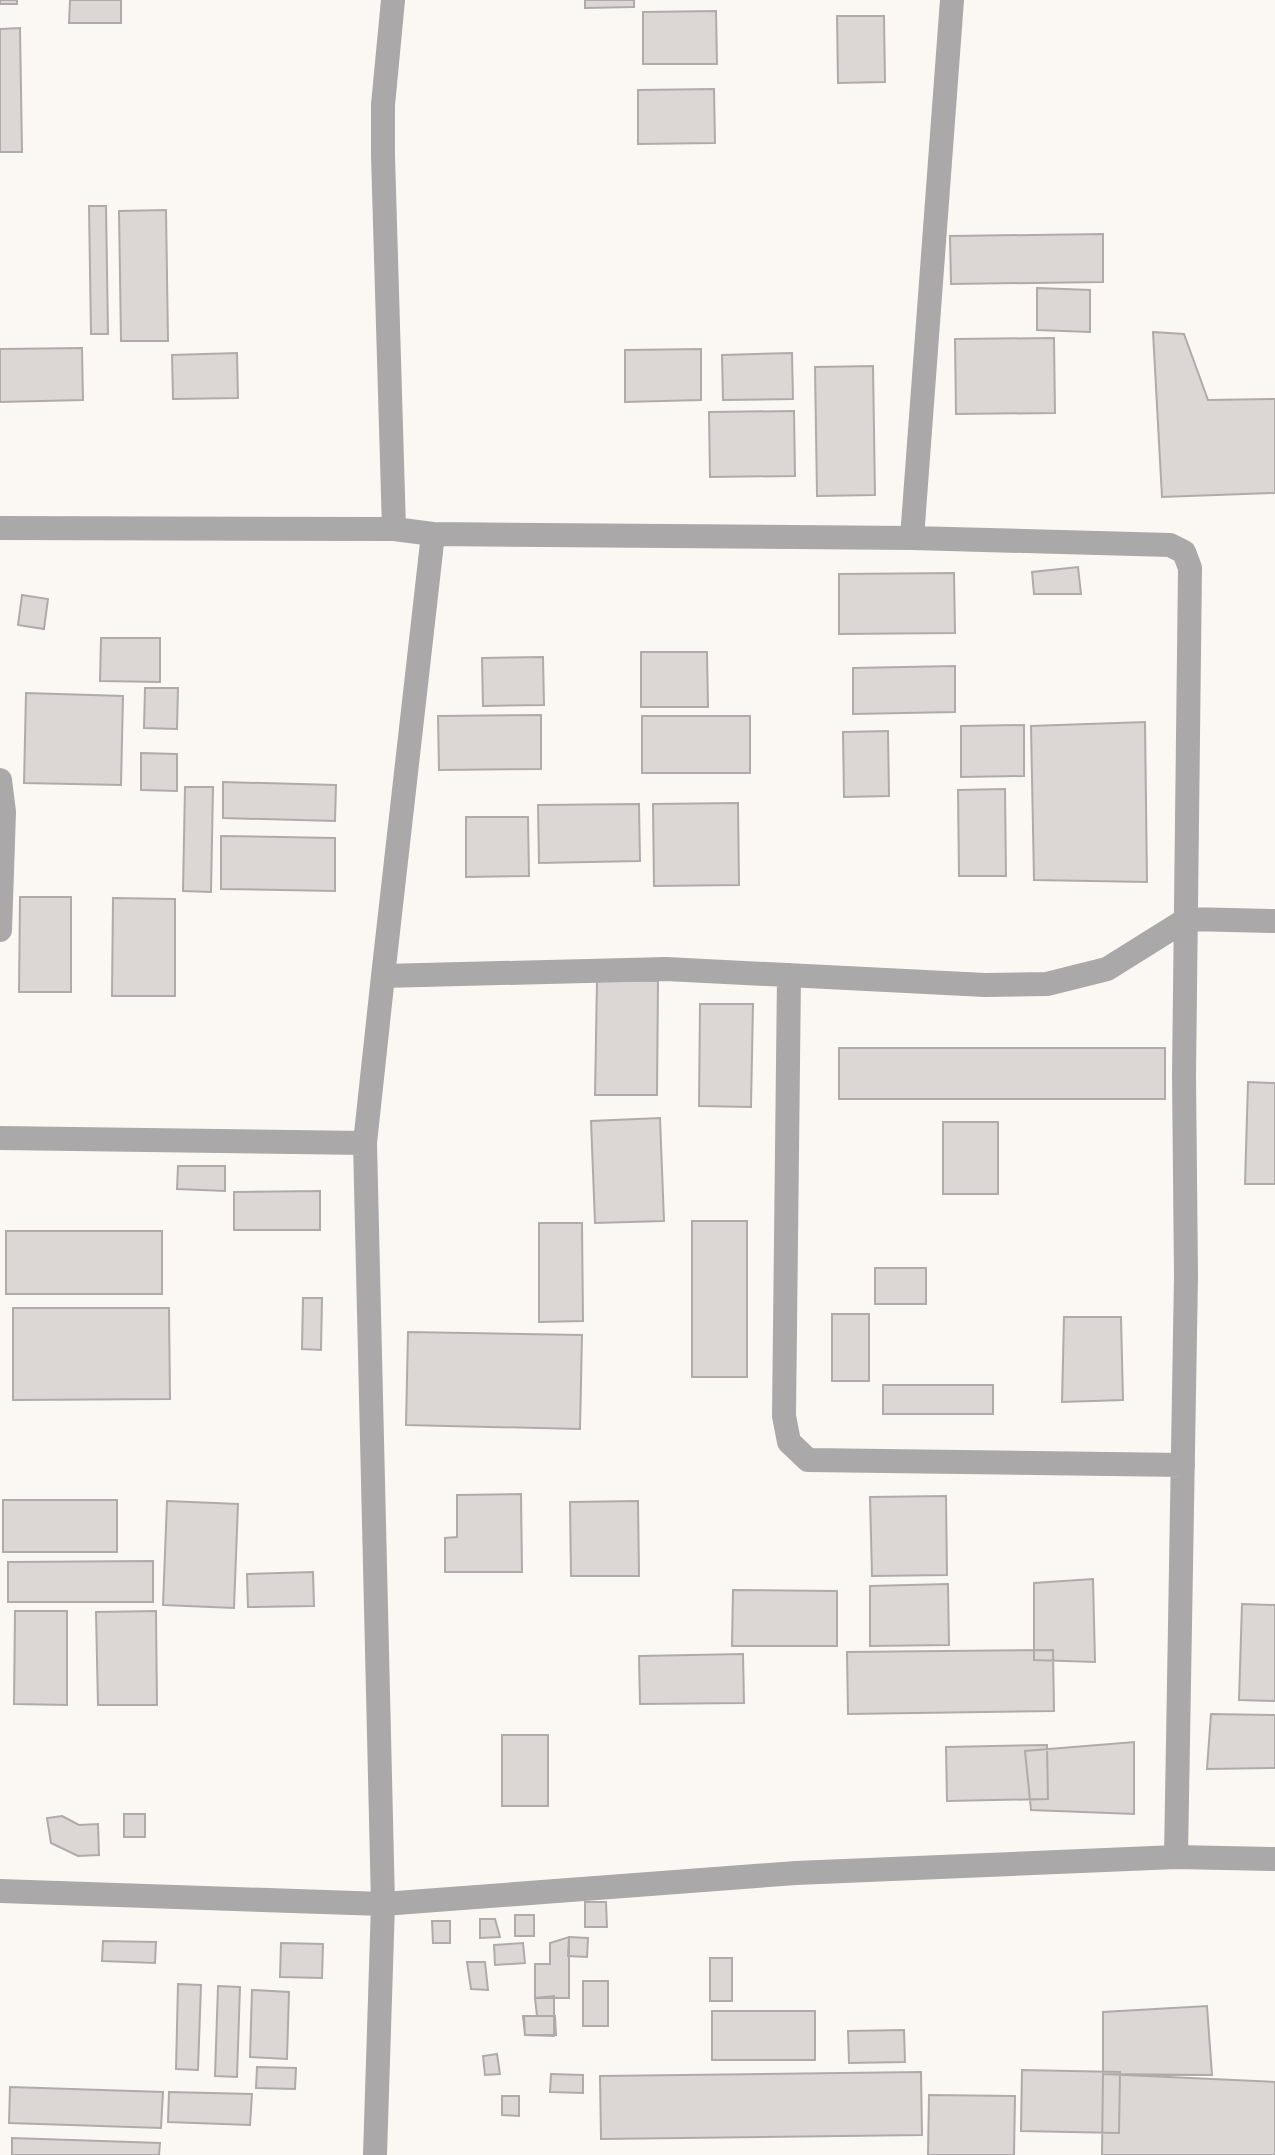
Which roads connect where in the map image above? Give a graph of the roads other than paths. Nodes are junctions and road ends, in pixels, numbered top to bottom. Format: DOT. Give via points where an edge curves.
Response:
graph roads {
  1 [pos="393,0"];
  2 [pos="952,0"];
  3 [pos="0,528"];
  4 [pos="394,529"];
  5 [pos="433,534"];
  6 [pos="912,538"];
  7 [pos="0,780"];
  8 [pos="1187,919"];
  9 [pos="1275,921"];
  10 [pos="0,930"];
  11 [pos="789,975"];
  12 [pos="383,976"];
  13 [pos="0,1138"];
  14 [pos="365,1143"];
  15 [pos="1183,1465"];
  16 [pos="1176,1857"];
  17 [pos="1275,1859"];
  18 [pos="0,1891"];
  19 [pos="383,1904"];
  20 [pos="375,2155"];
  1 -- 4 [label="street" via="383,156"];
  2 -- 6 [label="street"];
  3 -- 4 [label="street"];
  4 -- 5 [label="street"];
  5 -- 6 [label="street"];
  5 -- 12 [label="street"];
  6 -- 8 [label="street" via="1170,545 1184,552 1190,568"];
  7 -- 10 [label="street"];
  8 -- 9 [label="street"];
  8 -- 11 [label="street" via="1107,969 1047,984"];
  8 -- 15 [label="street"];
  11 -- 12 [label="street" via="666,969"];
  11 -- 15 [label="street" via="784,1416 789,1442 808,1460"];
  12 -- 14 [label="street"];
  13 -- 14 [label="street"];
  14 -- 19 [label="street"];
  15 -- 16 [label="street"];
  16 -- 17 [label="street"];
  16 -- 19 [label="street" via="796,1873"];
  18 -- 19 [label="street"];
  19 -- 20 [label="street"];
}
